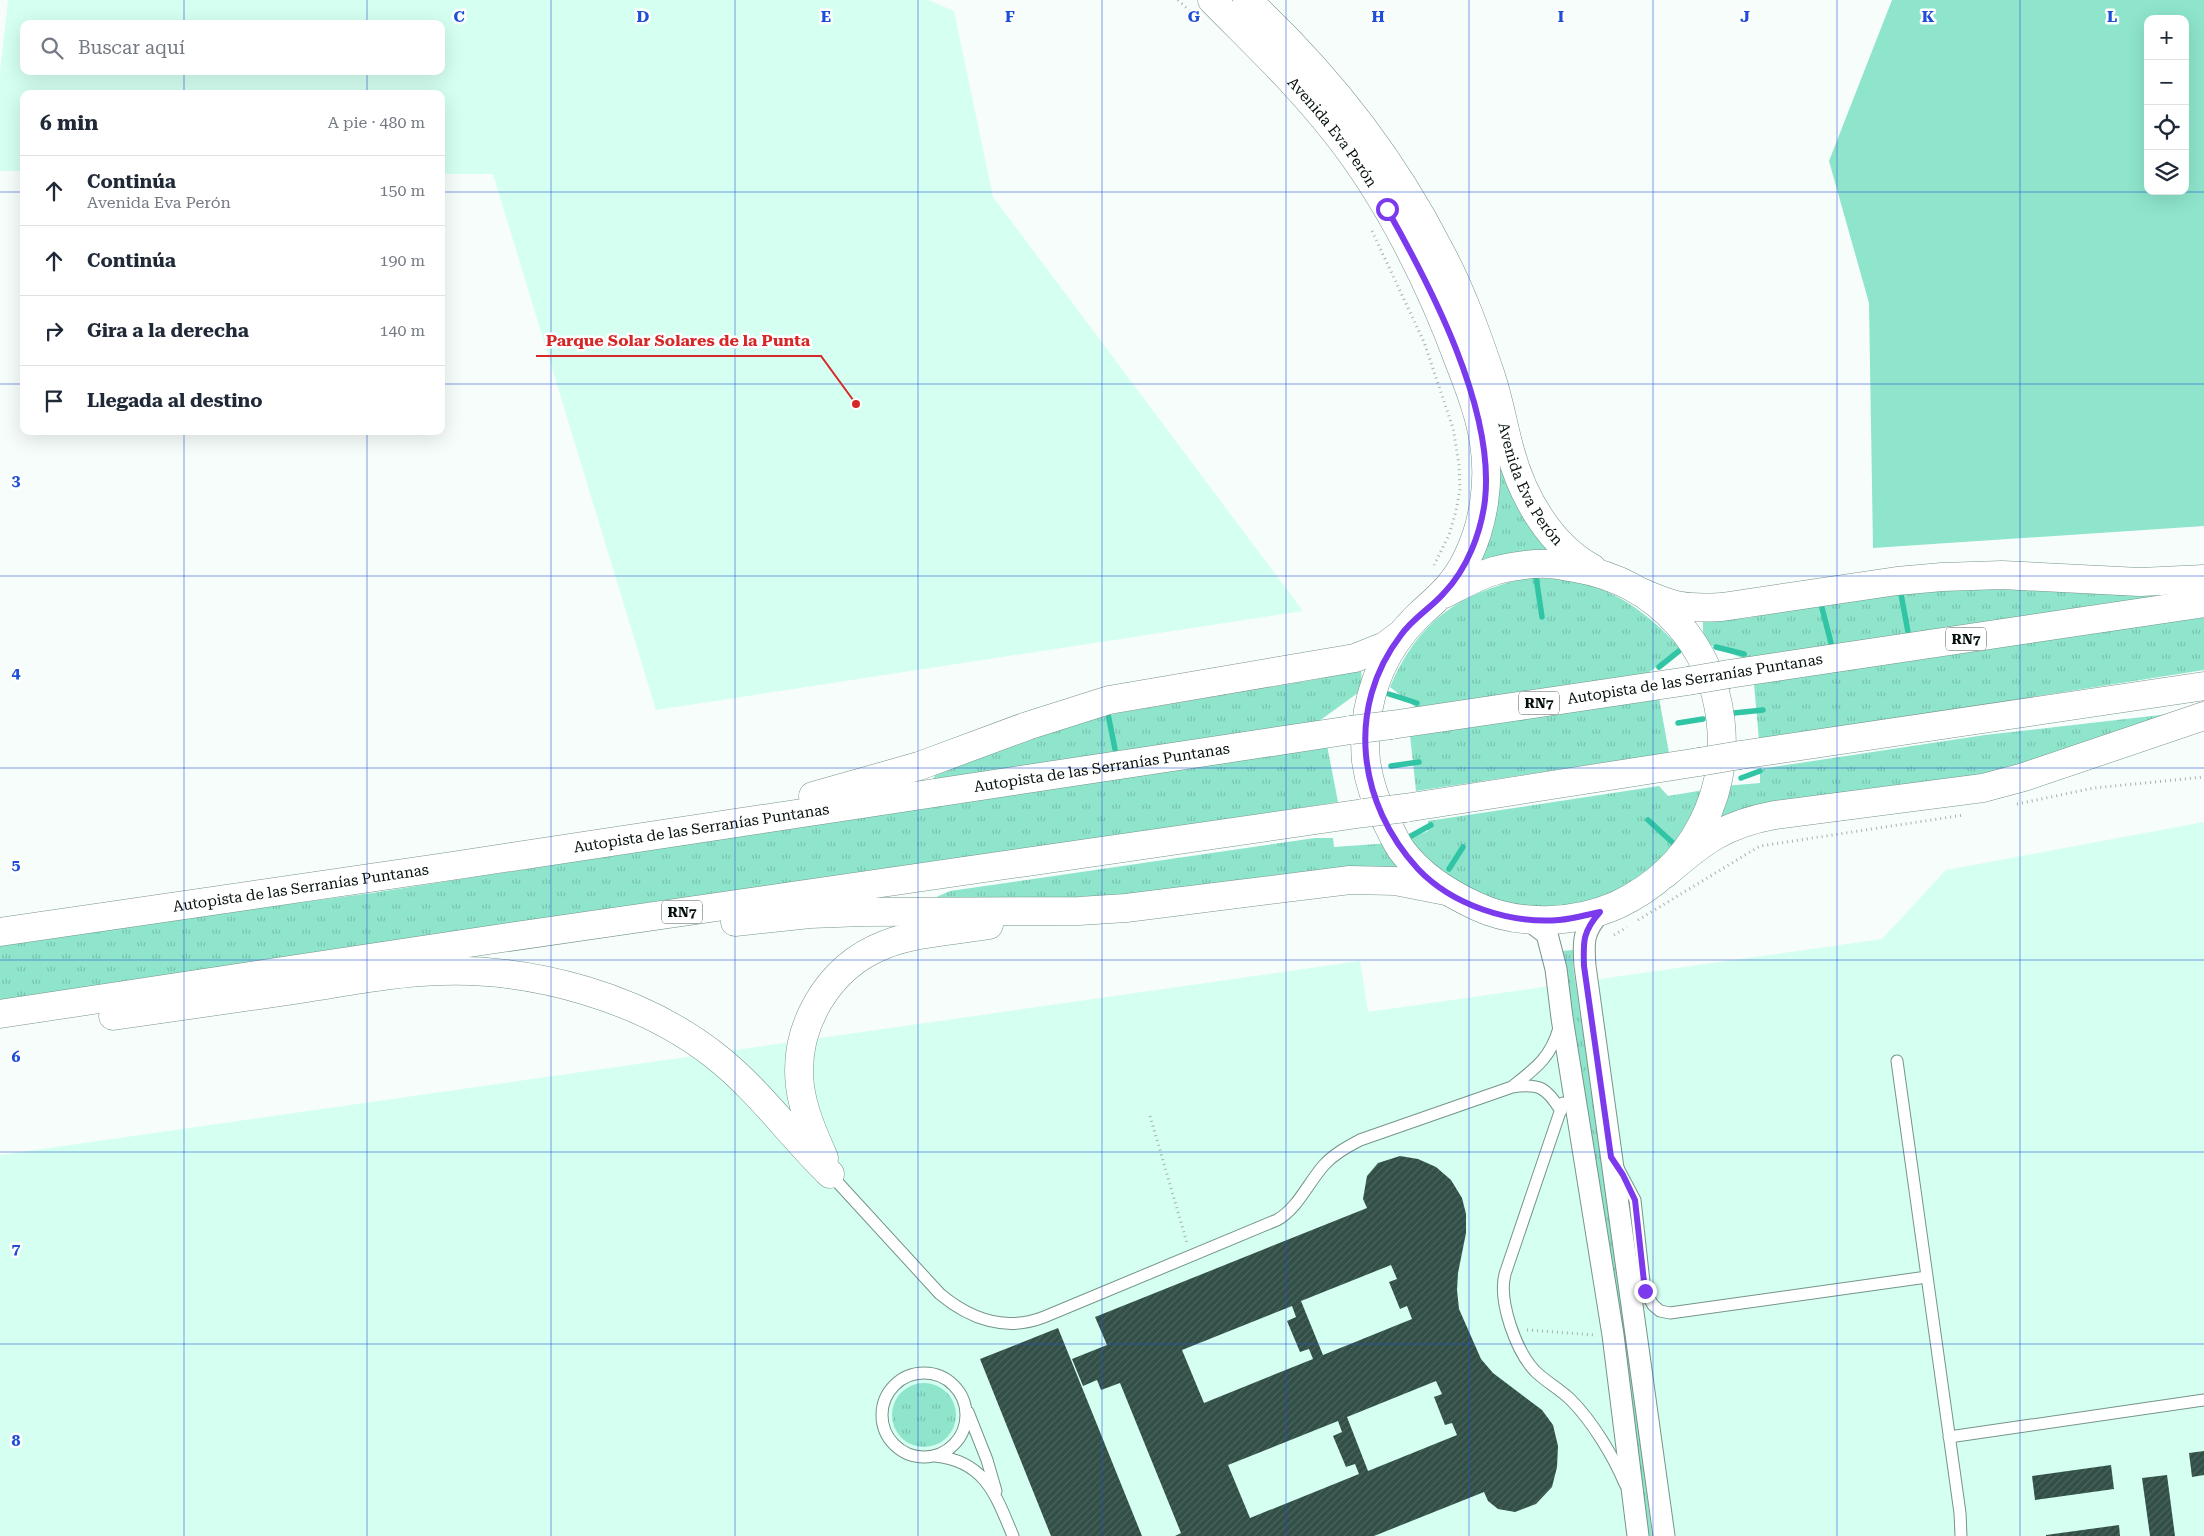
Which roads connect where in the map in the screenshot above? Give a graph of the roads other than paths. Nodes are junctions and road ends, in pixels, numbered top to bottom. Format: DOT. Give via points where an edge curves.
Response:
graph roads {
  1 [pos="1247,0"];
  2 [pos="1206,9"];
  3 [pos="1600,573"];
  4 [pos="2204,579"];
  5 [pos="1437,582"];
  6 [pos="1641,592"];
  7 [pos="2204,603"];
  8 [pos="1401,634"];
  9 [pos="2204,686"];
  10 [pos="2204,716"];
  11 [pos="445,868"];
  12 [pos="1665,874"];
  13 [pos="1446,892"];
  14 [pos="1079,911"];
  15 [pos="1529,920"];
  16 [pos="1607,924"];
  17 [pos="0,932"];
  18 [pos="482,941"];
  19 [pos="0,1014"];
  20 [pos="1562,1018"];
  21 [pos="0,1026"];
  22 [pos="1897,1062"];
  23 [pos="1572,1075"];
  24 [pos="1512,1087"];
  25 [pos="1561,1111"];
  26 [pos="1611,1157"];
  27 [pos="830,1174"];
  28 [pos="1927,1277"];
  29 [pos="2204,1400"];
  30 [pos="966,1407"];
  31 [pos="1949,1437"];
  32 [pos="933,1456"];
  33 [pos="998,1500"];
  34 [pos="1635,1508"];
  35 [pos="1013,1536"];
  36 [pos="1638,1536"];
  37 [pos="1664,1536"];
  38 [pos="1961,1536"];
  1 -- 3 [label="main road, Avenida Eva Perón" via="1314,66 1350,108 1394,169 1452,276 1474,328 1498,400 1510,452 1528,496 1563,547 1578,561"];
  2 -- 5 [label="main road, Avenida Eva Perón" via="1306,96 1339,136 1387,209 1416,261 1452,340 1474,400 1484,443 1486,472 1484,501 1476,536 1460,573"];
  3 -- 5 [label="main road" via="1547,564"];
  3 -- 6 [label="main road"];
  4 -- 6 [label="main road" via="2140,582 2002,575 1942,577 1695,608 1672,606"];
  5 -- 8 [label="main road" via="1420,614"];
  6 -- 12 [label="main road" via="1676,622 1699,653 1719,704 1722,726 1723,750 1715,796 1695,838"];
  7 -- 11 [label="main road, Autopista de las Serranías Puntanas / RN7, bridge"];
  8 -- 11 [label="main road" via="1371,652 1338,662 1109,700 919,766 832,792 770,807 566,839"];
  8 -- 13 [label="main road" via="1384,660 1370,701 1364,743 1368,772 1375,801 1403,852"];
  9 -- 18 [label="main road, RN7, bridge" via="1405,808"];
  10 -- 12 [label="main road" via="2024,778 1983,788 1745,821 1712,836"];
  11 -- 17 [label="main road, Autopista de las Serranías Puntanas / RN7"];
  12 -- 16 [label="main road" via="1629,899"];
  13 -- 14 [label="main road" via="1395,880 1350,880"];
  13 -- 15 [label="main road" via="1486,911"];
  14 -- 18 [label="main road" via="810,914 618,934"];
  14 -- 27 [label="main road" via="899,940 868,953 834,980 807,1025 799,1071 811,1128"];
  15 -- 16 [label="main road"];
  15 -- 20 [label="street" via="1547,934 1556,969"];
  16 -- 26 [label="street" via="1589,924 1583,945"];
  18 -- 19 [label="main road, RN7"];
  20 -- 23 [label="street"];
  20 -- 24 [label="lane" via="1551,1051"];
  21 -- 27 [label="main road" via="60,1024 426,972 486,972 530,977 606,998 690,1039 754,1090"];
  22 -- 28 [label="lane"];
  23 -- 25 [label="lane"];
  23 -- 34 [label="street" via="1613,1335"];
  24 -- 25 [label="lane" via="1541,1088 1552,1096"];
  24 -- 27 [label="lane" via="1346,1147 1324,1166 1284,1216 1033,1321 1011,1324 987,1321 961,1309 940,1294"];
  25 -- 34 [label="lane" via="1505,1274 1503,1293 1513,1331 1529,1362 1535,1371 1571,1400 1588,1421 1614,1462"];
  26 -- 28 [label="lane" via="1635,1200 1645,1291 1660,1311 1670,1314"];
  26 -- 37 [label="street"];
  28 -- 31 [label="lane"];
  29 -- 31 [label="lane"];
  30 -- 32 [label="lane" via="966,1420 959,1438 945,1451"];
  30 -- 32 [label="lane" via="953,1384 941,1376 915,1374 892,1388 882,1413 889,1437 908,1453"];
  30 -- 33 [label="lane" via="990,1466"];
  31 -- 38 [label="lane"];
  32 -- 33 [label="lane" via="970,1466 982,1476"];
  33 -- 35 [label="lane"];
  34 -- 36 [label="street"];
}
